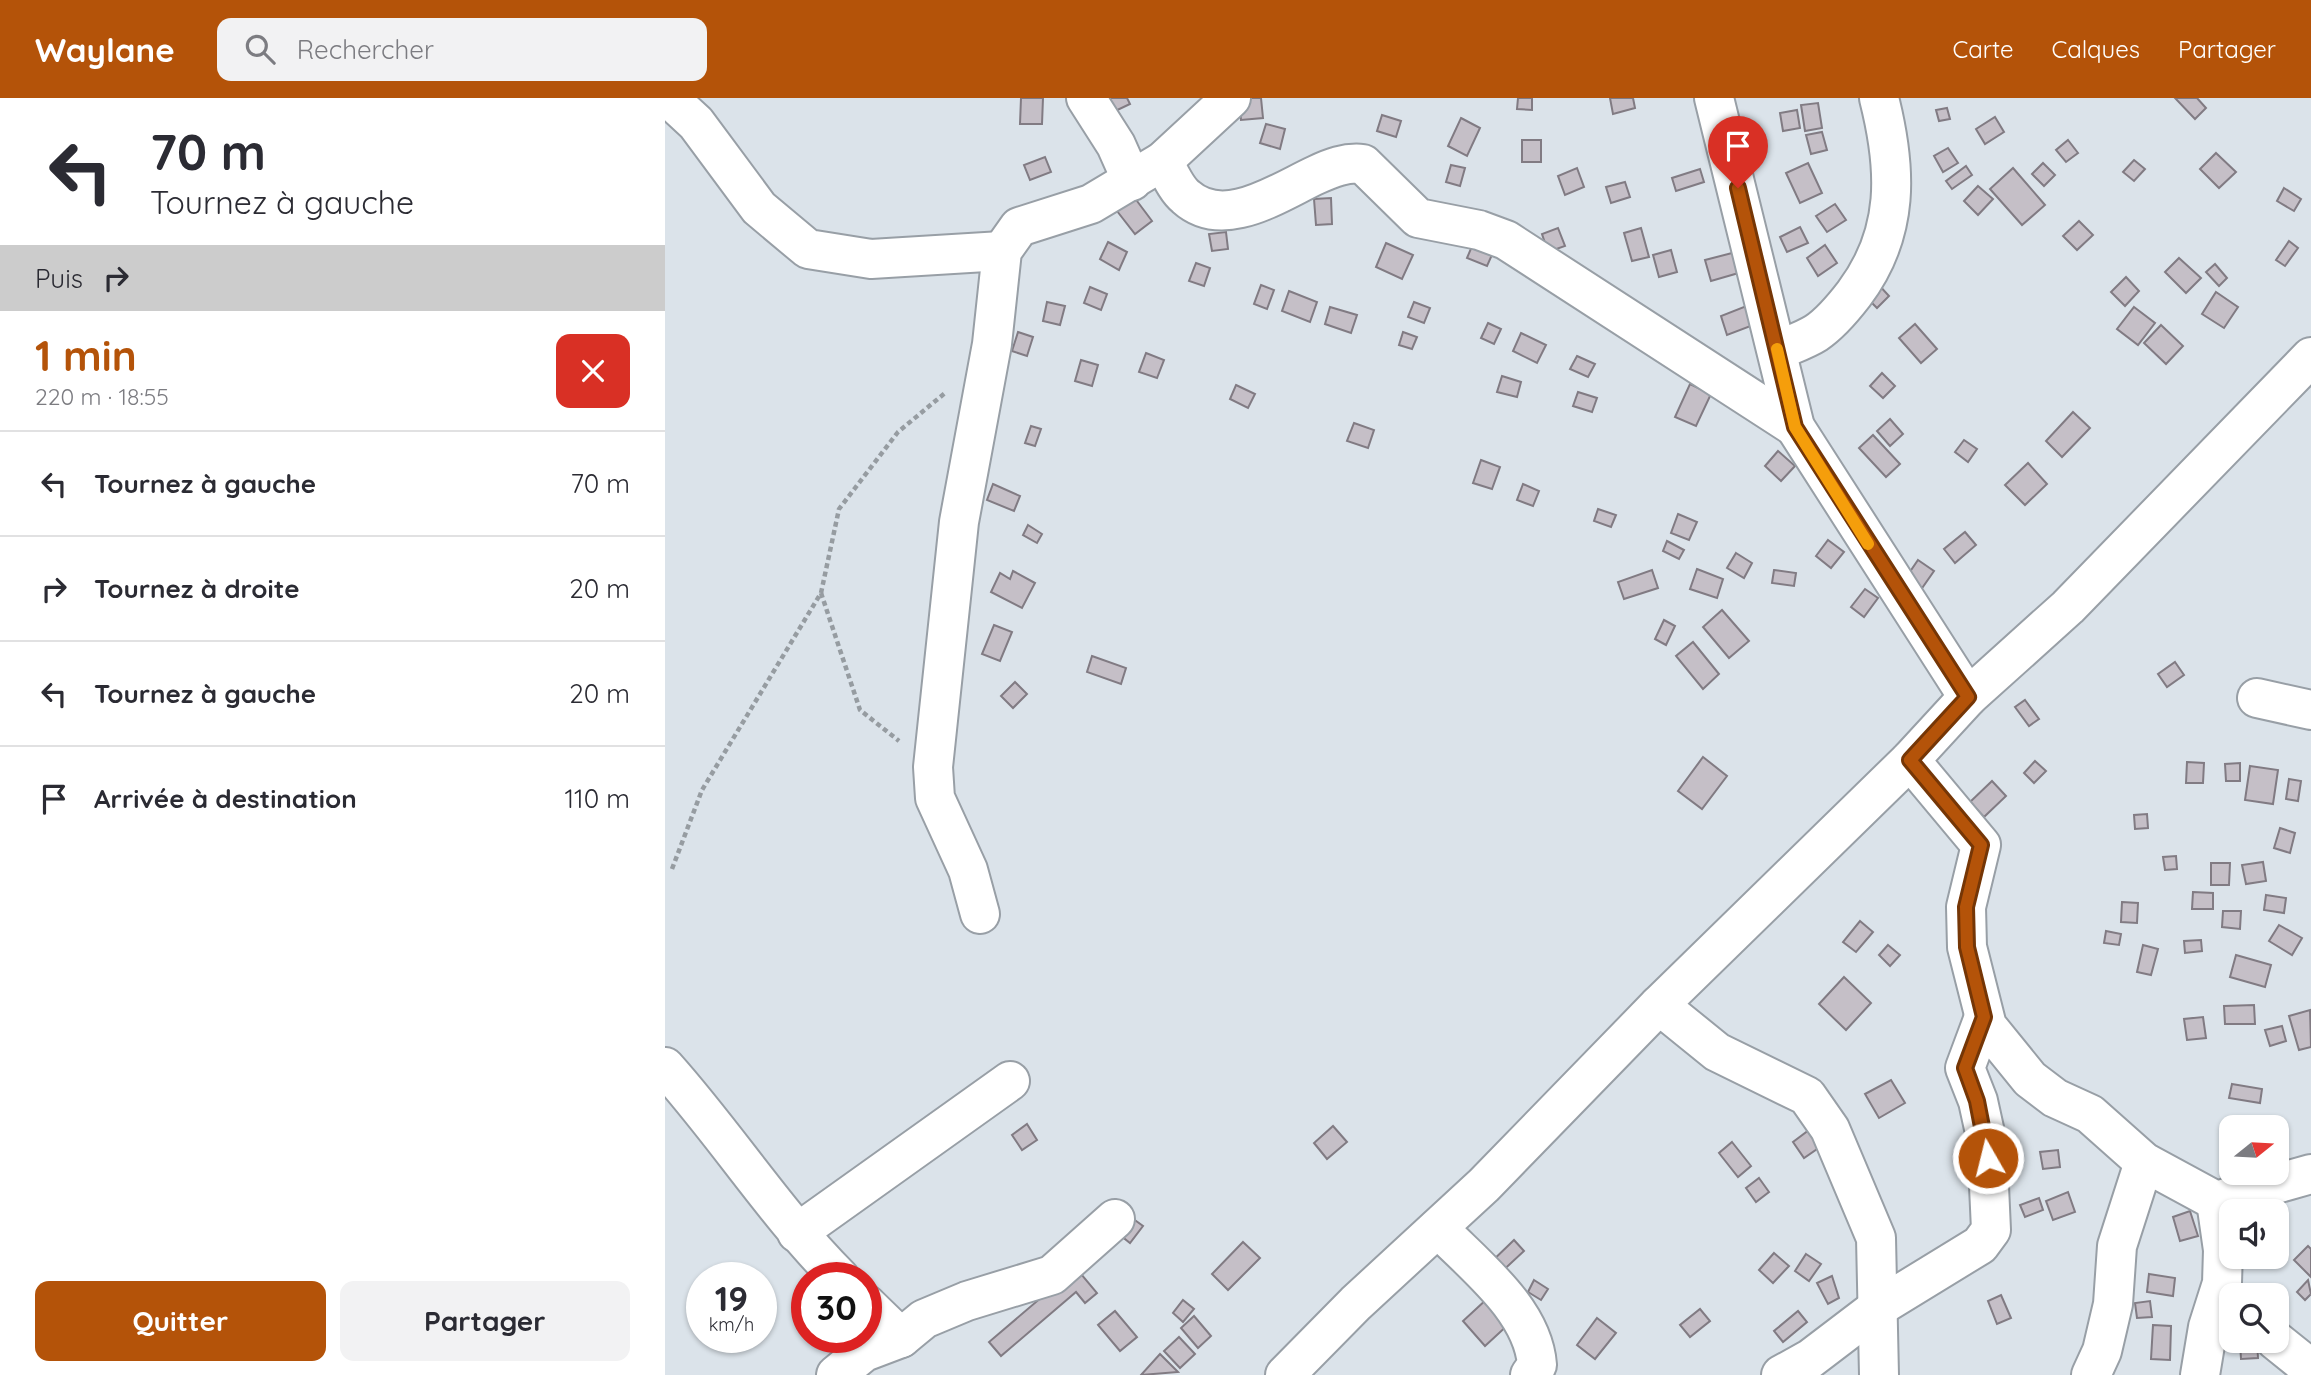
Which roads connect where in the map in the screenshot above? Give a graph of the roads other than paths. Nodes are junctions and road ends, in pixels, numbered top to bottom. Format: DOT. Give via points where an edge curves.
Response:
graph roads {
  1 [pos="669,98"];
  2 [pos="1086,98"];
  3 [pos="1231,98"];
  4 [pos="1714,98"];
  5 [pos="1879,98"];
  6 [pos="1147,171"];
  7 [pos="1002,251"];
  8 [pos="1777,351"];
  9 [pos="2310,361"];
  10 [pos="1795,427"];
  11 [pos="1968,697"];
  12 [pos="2256,698"];
  13 [pos="2311,710"];
  14 [pos="1910,760"];
  15 [pos="980,914"];
  16 [pos="1659,1006"];
  17 [pos="1984,1017"];
  18 [pos="665,1067"];
  19 [pos="1010,1080"];
  20 [pos="2144,1162"];
  21 [pos="2311,1174"];
  22 [pos="2216,1201"];
  23 [pos="1115,1219"];
  24 [pos="1438,1228"];
  25 [pos="797,1233"];
  26 [pos="825,1262"];
  27 [pos="2224,1283"];
  28 [pos="1877,1308"];
  29 [pos="2219,1308"];
  30 [pos="882,1320"];
  31 [pos="901,1338"];
  32 [pos="2289,1351"];
  33 [pos="2311,1369"];
  34 [pos="836,1375"];
  35 [pos="1285,1375"];
  36 [pos="1530,1375"];
  37 [pos="1781,1375"];
  38 [pos="1879,1375"];
  39 [pos="2091,1375"];
  40 [pos="2200,1375"];
  1 -- 7 [label="street" via="696,123 759,208 808,248 871,259"];
  2 -- 6 [label="street" via="1116,145"];
  3 -- 6 [label="street"];
  4 -- 8 [label="street"];
  5 -- 8 [label="street" via="1892,175 1886,236 1872,270 1845,305 1817,332"];
  6 -- 7 [label="street" via="1091,204 1019,227"];
  6 -- 10 [label="street" via="1202,208 1217,211 1242,209 1338,166 1363,164 1418,218 1506,240"];
  7 -- 15 [label="street" via="992,344 959,522 933,767 935,798 968,870"];
  8 -- 10 [label="street"];
  9 -- 11 [label="street" via="2068,607"];
  10 -- 11 [label="street"];
  11 -- 14 [label="street"];
  12 -- 13 [label="street"];
  14 -- 16 [label="street"];
  14 -- 17 [label="street" via="1981,845 1966,907 1967,947"];
  16 -- 24 [label="street"];
  16 -- 28 [label="street" via="1717,1052 1807,1096 1846,1161 1876,1238"];
  17 -- 20 [label="street" via="2030,1079 2055,1098 2090,1114"];
  17 -- 28 [label="street" via="1965,1068 1987,1142 1991,1230 1980,1245"];
  18 -- 25 [label="street"];
  19 -- 25 [label="street"];
  20 -- 22 [label="street"];
  20 -- 39 [label="street" via="2117,1247 2113,1304"];
  21 -- 22 [label="street"];
  22 -- 27 [label="street"];
  23 -- 31 [label="street" via="1052,1275 967,1301 924,1319"];
  24 -- 35 [label="street"];
  24 -- 36 [label="street" via="1524,1318 1535,1345 1537,1365"];
  25 -- 26 [label="street"];
  28 -- 37 [label="street"];
  28 -- 38 [label="street"];
  29 -- 40 [label="street" via="2208,1327"];
  30 -- 31 [label="street"];
  31 -- 34 [label="street" via="864,1352"];
  32 -- 33 [label="street"];
}
